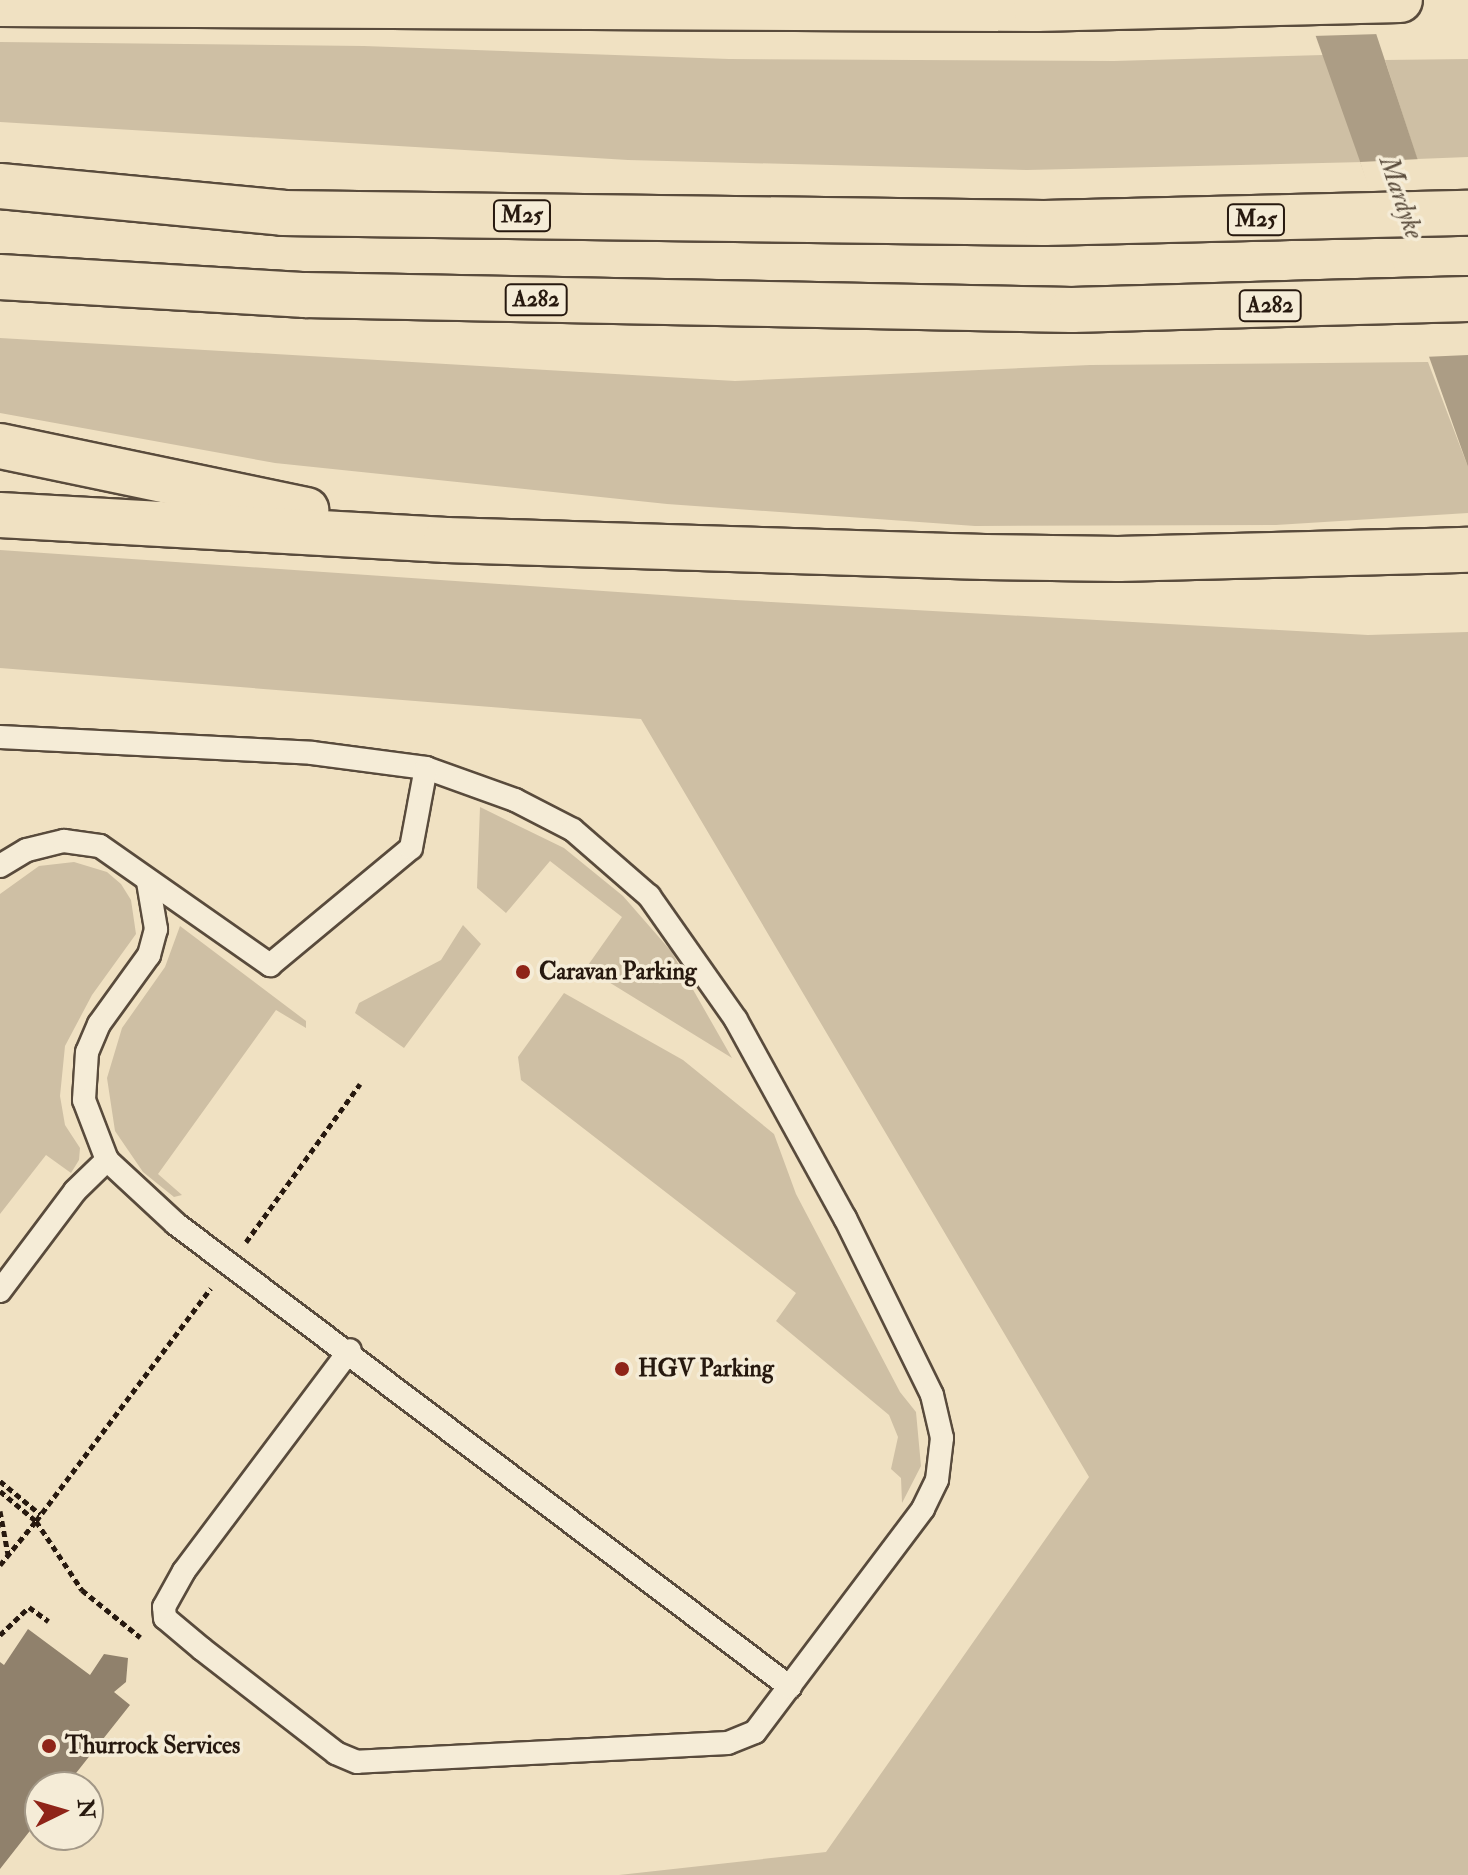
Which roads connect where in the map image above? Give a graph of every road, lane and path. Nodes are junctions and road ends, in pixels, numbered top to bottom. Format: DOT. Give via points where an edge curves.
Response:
graph roads {
  1 [pos="97,0"];
  2 [pos="1400,0"];
  3 [pos="0,4"];
  4 [pos="151,4"];
  5 [pos="0,186"];
  6 [pos="1468,213"];
  7 [pos="0,277"];
  8 [pos="1468,299"];
  9 [pos="0,446"];
  10 [pos="0,515"];
  11 [pos="446,540"];
  12 [pos="1468,550"];
  13 [pos="0,737"];
  14 [pos="426,768"];
  15 [pos="0,866"];
  16 [pos="148,882"];
  17 [pos="360,1084"];
  18 [pos="107,1160"];
  19 [pos="231,1262"];
  20 [pos="0,1291"];
  21 [pos="350,1350"];
  22 [pos="0,1481"];
  23 [pos="2,1493"];
  24 [pos="0,1511"];
  25 [pos="40,1514"];
  26 [pos="36,1521"];
  27 [pos="8,1555"];
  28 [pos="0,1565"];
  29 [pos="48,1621"];
  30 [pos="0,1635"];
  31 [pos="151,1646"];
  32 [pos="790,1687"];
  1 -- 4 [label="highway"];
  2 -- 4 [label="highway" via="1036,9"];
  3 -- 4 [label="highway"];
  5 -- 6 [label="highway, M25" via="283,213 1044,223"];
  7 -- 8 [label="highway, A282" via="305,295 1072,310"];
  9 -- 11 [label="highway"];
  10 -- 11 [label="highway"];
  11 -- 12 [label="highway" via="1134,559"];
  13 -- 14 [label="lane" via="312,753"];
  14 -- 16 [label="lane" via="411,848 270,965"];
  14 -- 32 [label="lane" via="515,800 573,830 649,896 681,935 736,1020 838,1205 932,1395 942,1438 937,1480 923,1509"];
  15 -- 16 [label="lane" via="27,850 64,841 100,846"];
  16 -- 18 [label="lane" via="156,929 149,955 99,1024 87,1052 84,1100"];
  17 -- 19 [label="path"];
  18 -- 19 [label="lane" via="166,1215"];
  18 -- 20 [label="lane" via="75,1191"];
  19 -- 21 [label="lane"];
  19 -- 25 [label="path"];
  21 -- 32 [label="lane"];
  21 -- 32 [label="lane" via="165,1597 164,1607 165,1618 315,1737 357,1762 728,1743 755,1732"];
  22 -- 25 [label="path"];
  23 -- 26 [label="path"];
  24 -- 27 [label="path"];
  25 -- 26 [label="path"];
  26 -- 27 [label="path"];
  26 -- 31 [label="path" via="82,1590"];
  27 -- 28 [label="path"];
  29 -- 30 [label="path" via="29,1607"];
}
